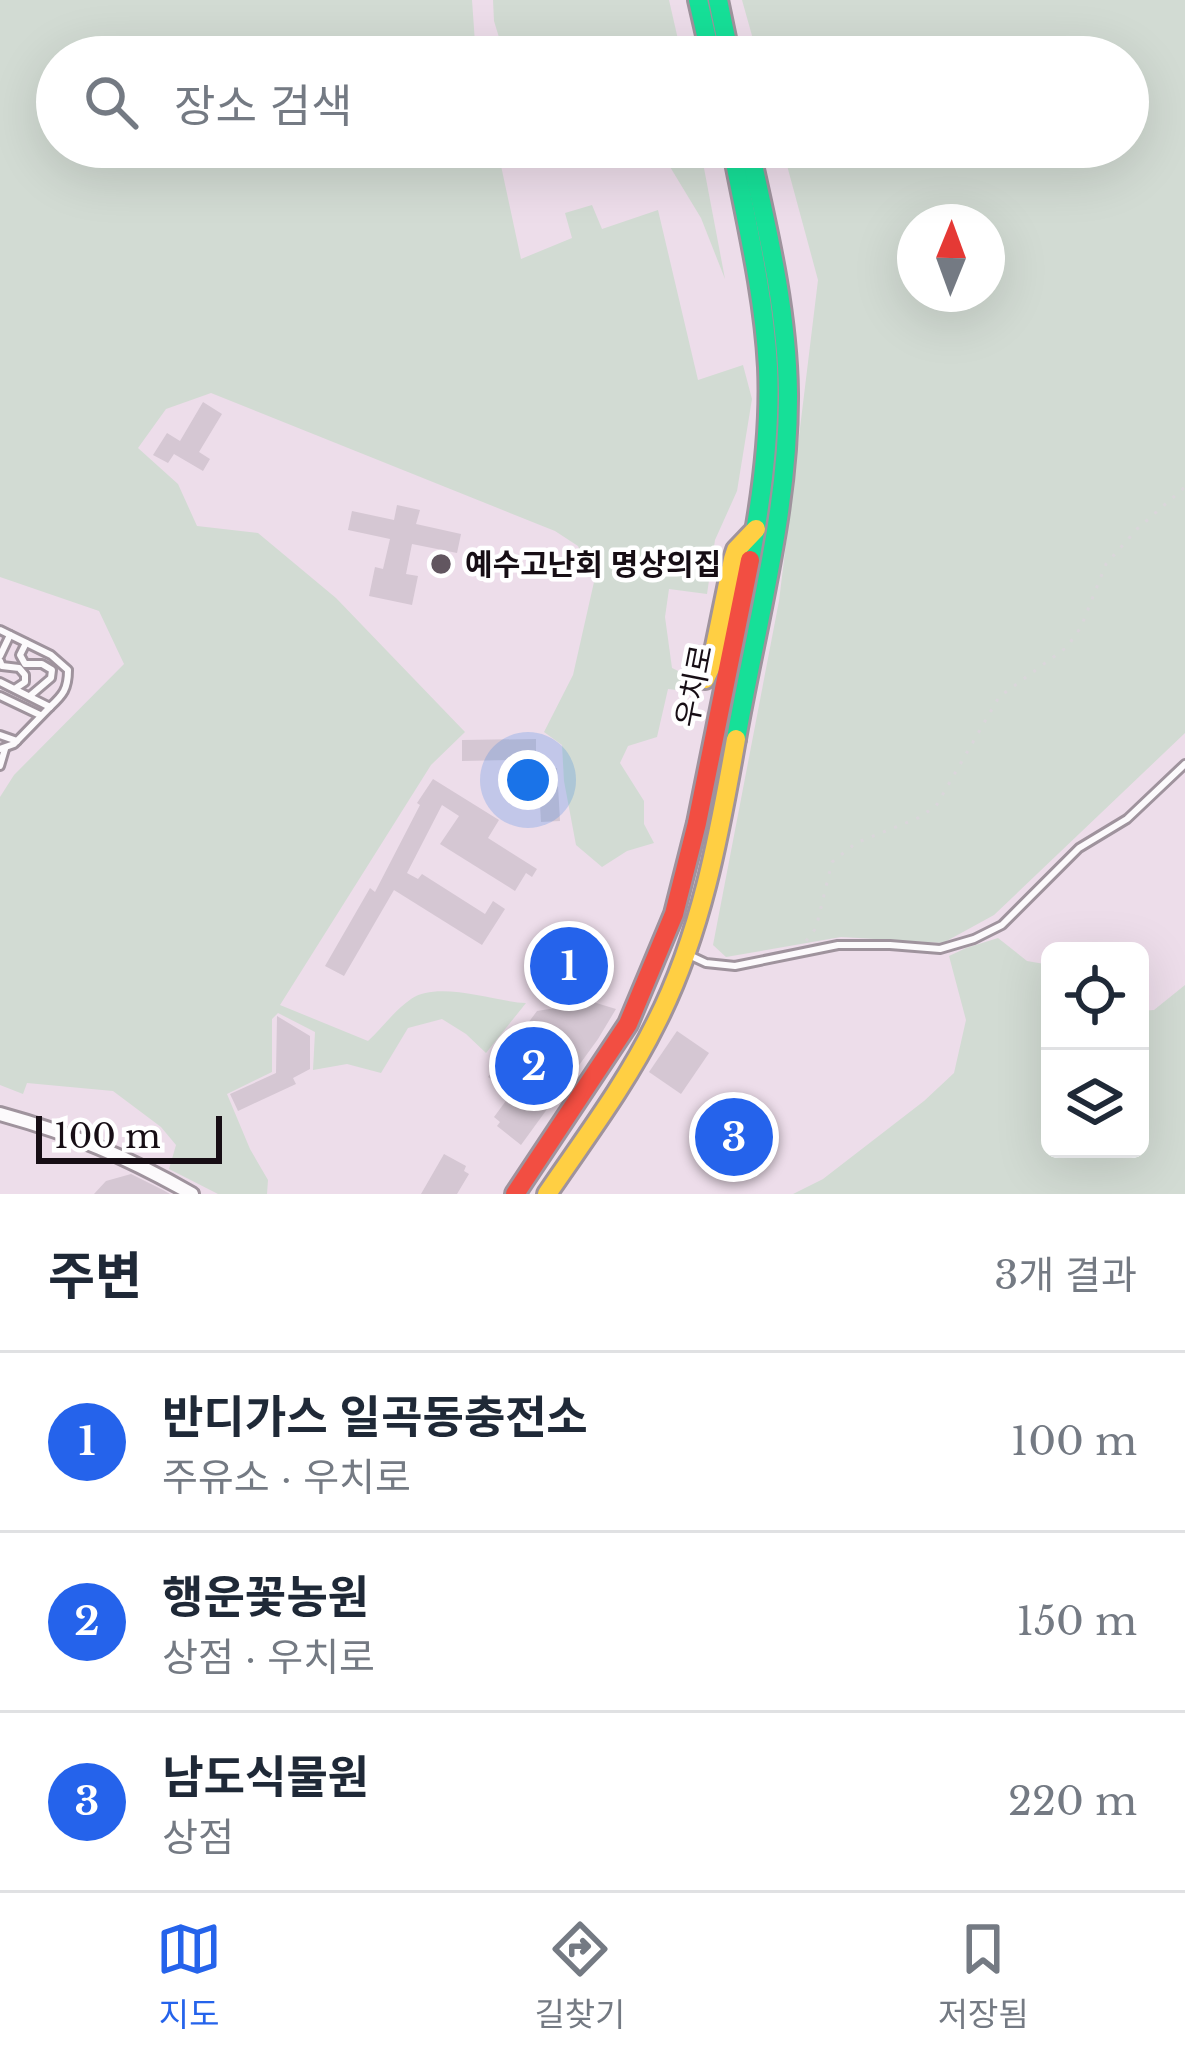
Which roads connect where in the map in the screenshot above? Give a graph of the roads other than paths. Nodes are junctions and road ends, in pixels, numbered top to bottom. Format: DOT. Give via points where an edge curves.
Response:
graph roads {
  1 [pos="698,0"];
  2 [pos="718,0"];
  3 [pos="706,36"];
  4 [pos="726,36"];
  5 [pos="735,168"];
  6 [pos="754,168"];
  7 [pos="756,530"];
  8 [pos="0,630"];
  9 [pos="10,635"];
  10 [pos="26,643"];
  11 [pos="0,659"];
  12 [pos="704,679"];
  13 [pos="0,682"];
  14 [pos="16,688"];
  15 [pos="0,696"];
  16 [pos="30,696"];
  17 [pos="50,707"];
  18 [pos="42,716"];
  19 [pos="0,735"];
  20 [pos="17,741"];
  21 [pos="3,749"];
  22 [pos="1185,764"];
  23 [pos="0,766"];
  24 [pos="686,954"];
  25 [pos="0,1114"];
  26 [pos="192,1194"];
  27 [pos="515,1194"];
  28 [pos="547,1194"];
  1 -- 3 [label="main road"];
  2 -- 4 [label="main road"];
  5 -- 7 [label="main road, 우치로" via="768,368"];
  6 -- 24 [label="main road, 우치로" via="785,344 786,460 718,838"];
  7 -- 12 [label="main road" via="736,550"];
  7 -- 27 [label="main road, 우치로" via="674,914 628,1024"];
  8 -- 9 [label="lane"];
  9 -- 10 [label="lane"];
  9 -- 11 [label="lane"];
  10 -- 16 [label="lane" via="25,664 52,670"];
  10 -- 17 [label="lane" via="68,670 68,686"];
  11 -- 14 [label="lane" via="25,675"];
  13 -- 14 [label="lane"];
  14 -- 16 [label="lane"];
  15 -- 18 [label="lane"];
  16 -- 17 [label="lane"];
  17 -- 18 [label="lane"];
  18 -- 20 [label="lane"];
  19 -- 20 [label="lane"];
  20 -- 21 [label="lane"];
  21 -- 23 [label="lane"];
  22 -- 24 [label="lane" via="1127,819 1079,848 1002,925 974,939 940,949 838,945 735,966"];
  24 -- 28 [label="main road, 우치로" via="641,1053"];
  25 -- 26 [label="street" via="96,1144"];
}
